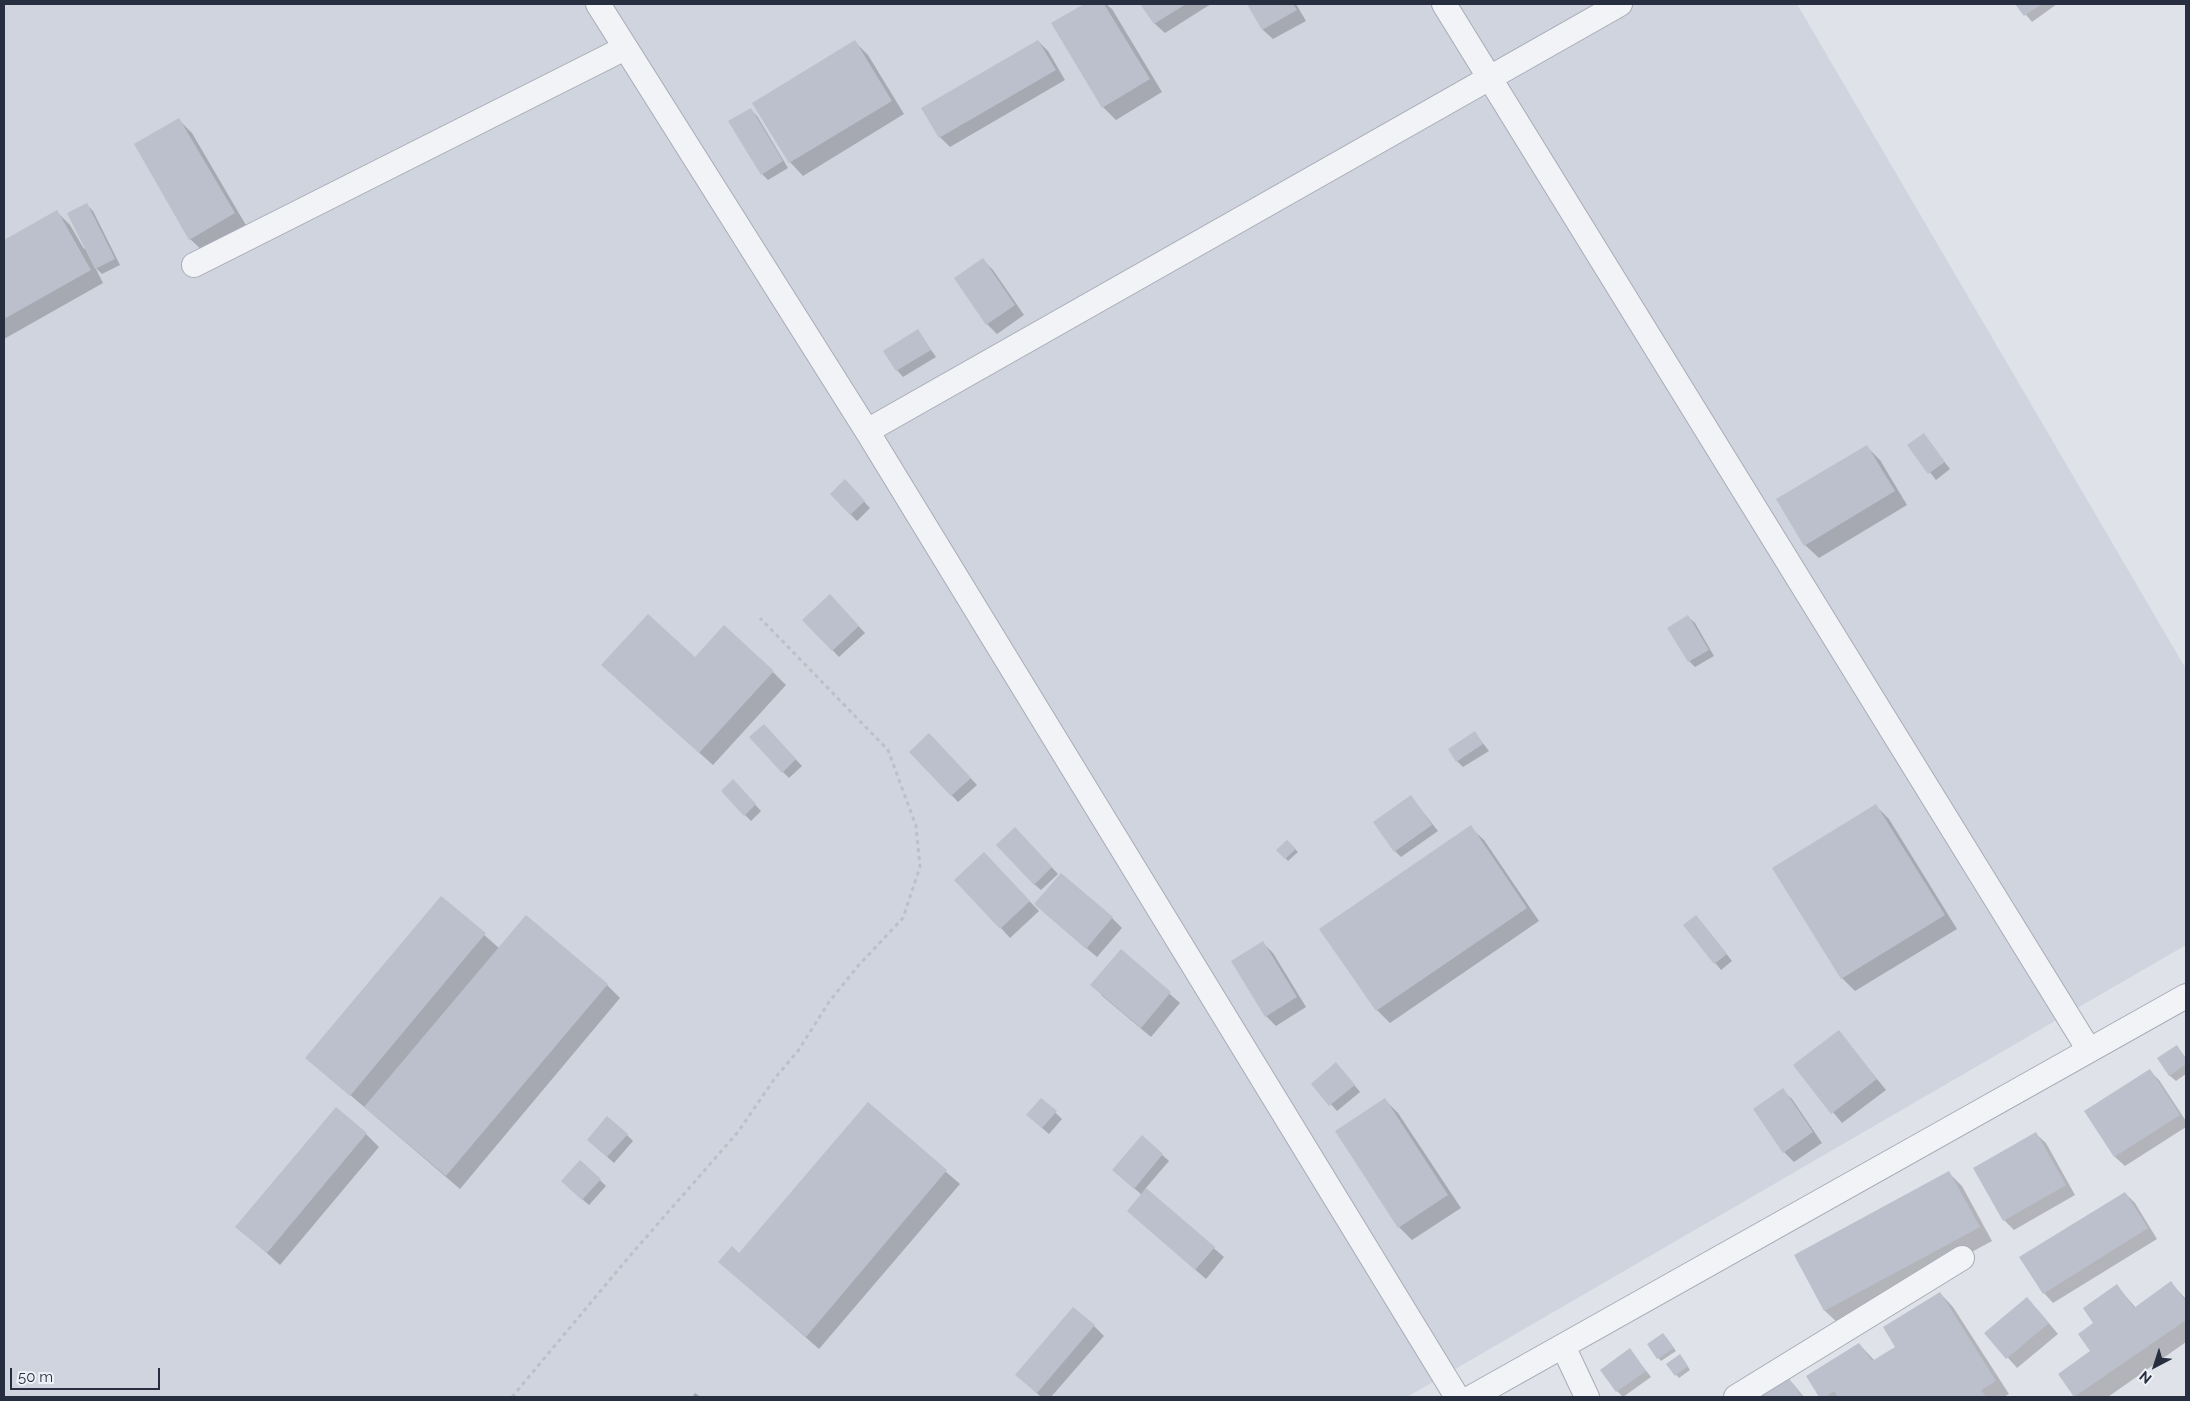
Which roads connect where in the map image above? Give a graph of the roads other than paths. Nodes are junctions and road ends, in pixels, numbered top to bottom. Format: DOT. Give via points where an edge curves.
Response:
graph roads {
  1 [pos="598,4"];
  2 [pos="1444,4"];
  3 [pos="1620,4"];
  4 [pos="625,48"];
  5 [pos="1490,77"];
  6 [pos="194,265"];
  7 [pos="867,431"];
  8 [pos="2186,996"];
  9 [pos="2089,1050"];
  10 [pos="1962,1258"];
  11 [pos="1563,1346"];
  12 [pos="1457,1397"];
  13 [pos="1472,1397"];
  14 [pos="1587,1397"];
  15 [pos="1736,1397"];
  1 -- 4 [label="street"];
  2 -- 5 [label="street"];
  3 -- 5 [label="street"];
  4 -- 6 [label="street"];
  4 -- 7 [label="street"];
  5 -- 7 [label="street"];
  5 -- 9 [label="street"];
  7 -- 12 [label="street"];
  8 -- 9 [label="street"];
  9 -- 11 [label="street"];
  10 -- 15 [label="street"];
  11 -- 13 [label="street"];
  11 -- 14 [label="street"];
}
